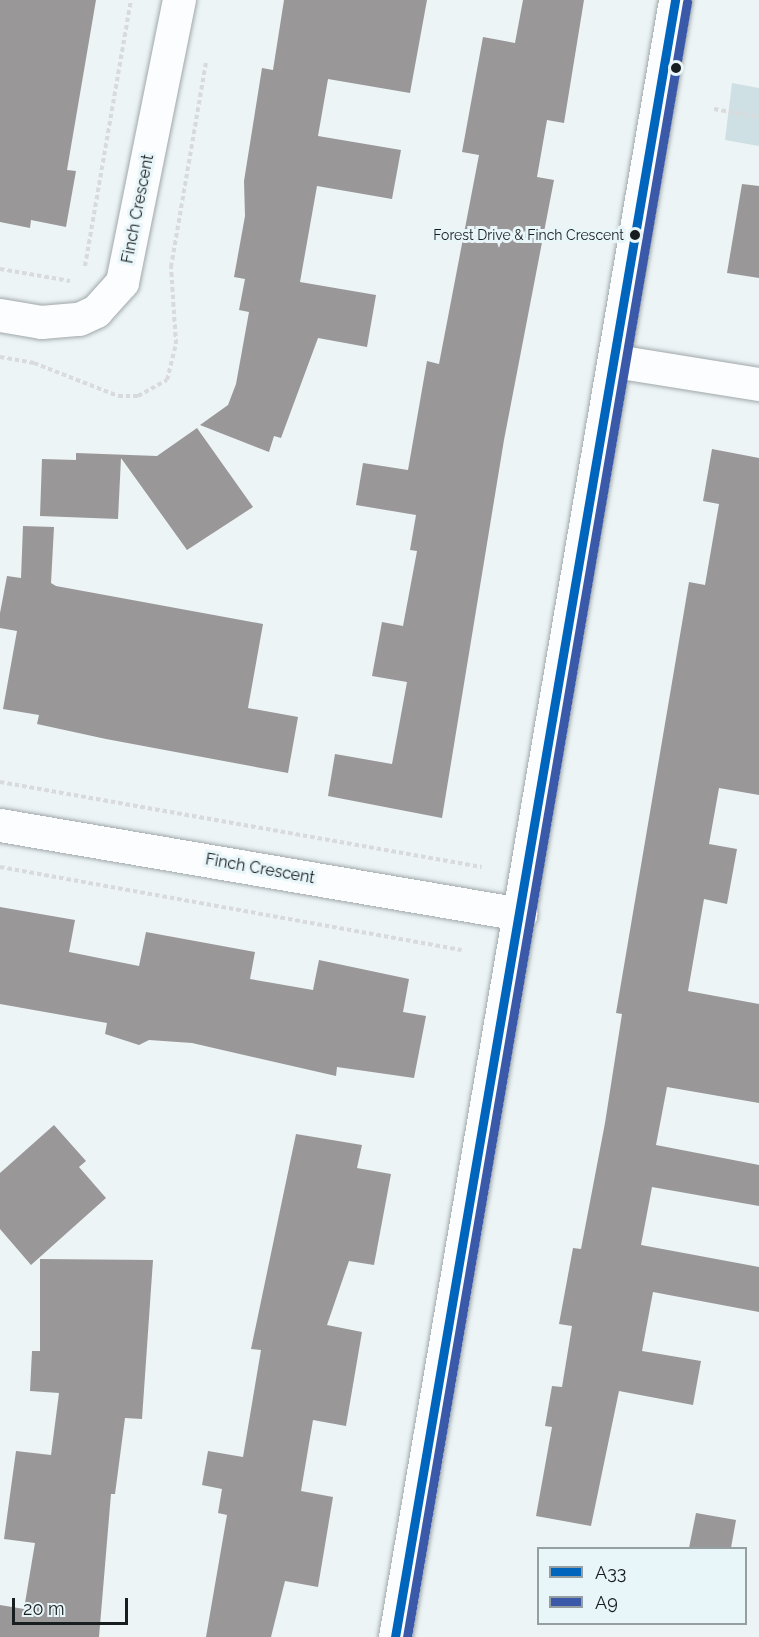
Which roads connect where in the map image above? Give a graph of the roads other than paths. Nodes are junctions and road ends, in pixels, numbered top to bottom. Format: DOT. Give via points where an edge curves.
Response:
graph roads {
  1 [pos="178,0"];
  2 [pos="675,0"];
  3 [pos="0,315"];
  4 [pos="615,361"];
  5 [pos="759,384"];
  6 [pos="0,825"];
  7 [pos="520,914"];
  8 [pos="395,1637"];
  1 -- 3 [label="street, Finch Crescent" via="122,282 103,304 78,319 50,323"];
  2 -- 4 [label="street"];
  4 -- 5 [label="street"];
  4 -- 7 [label="street"];
  6 -- 7 [label="street, Finch Crescent"];
  7 -- 8 [label="street"];
}
